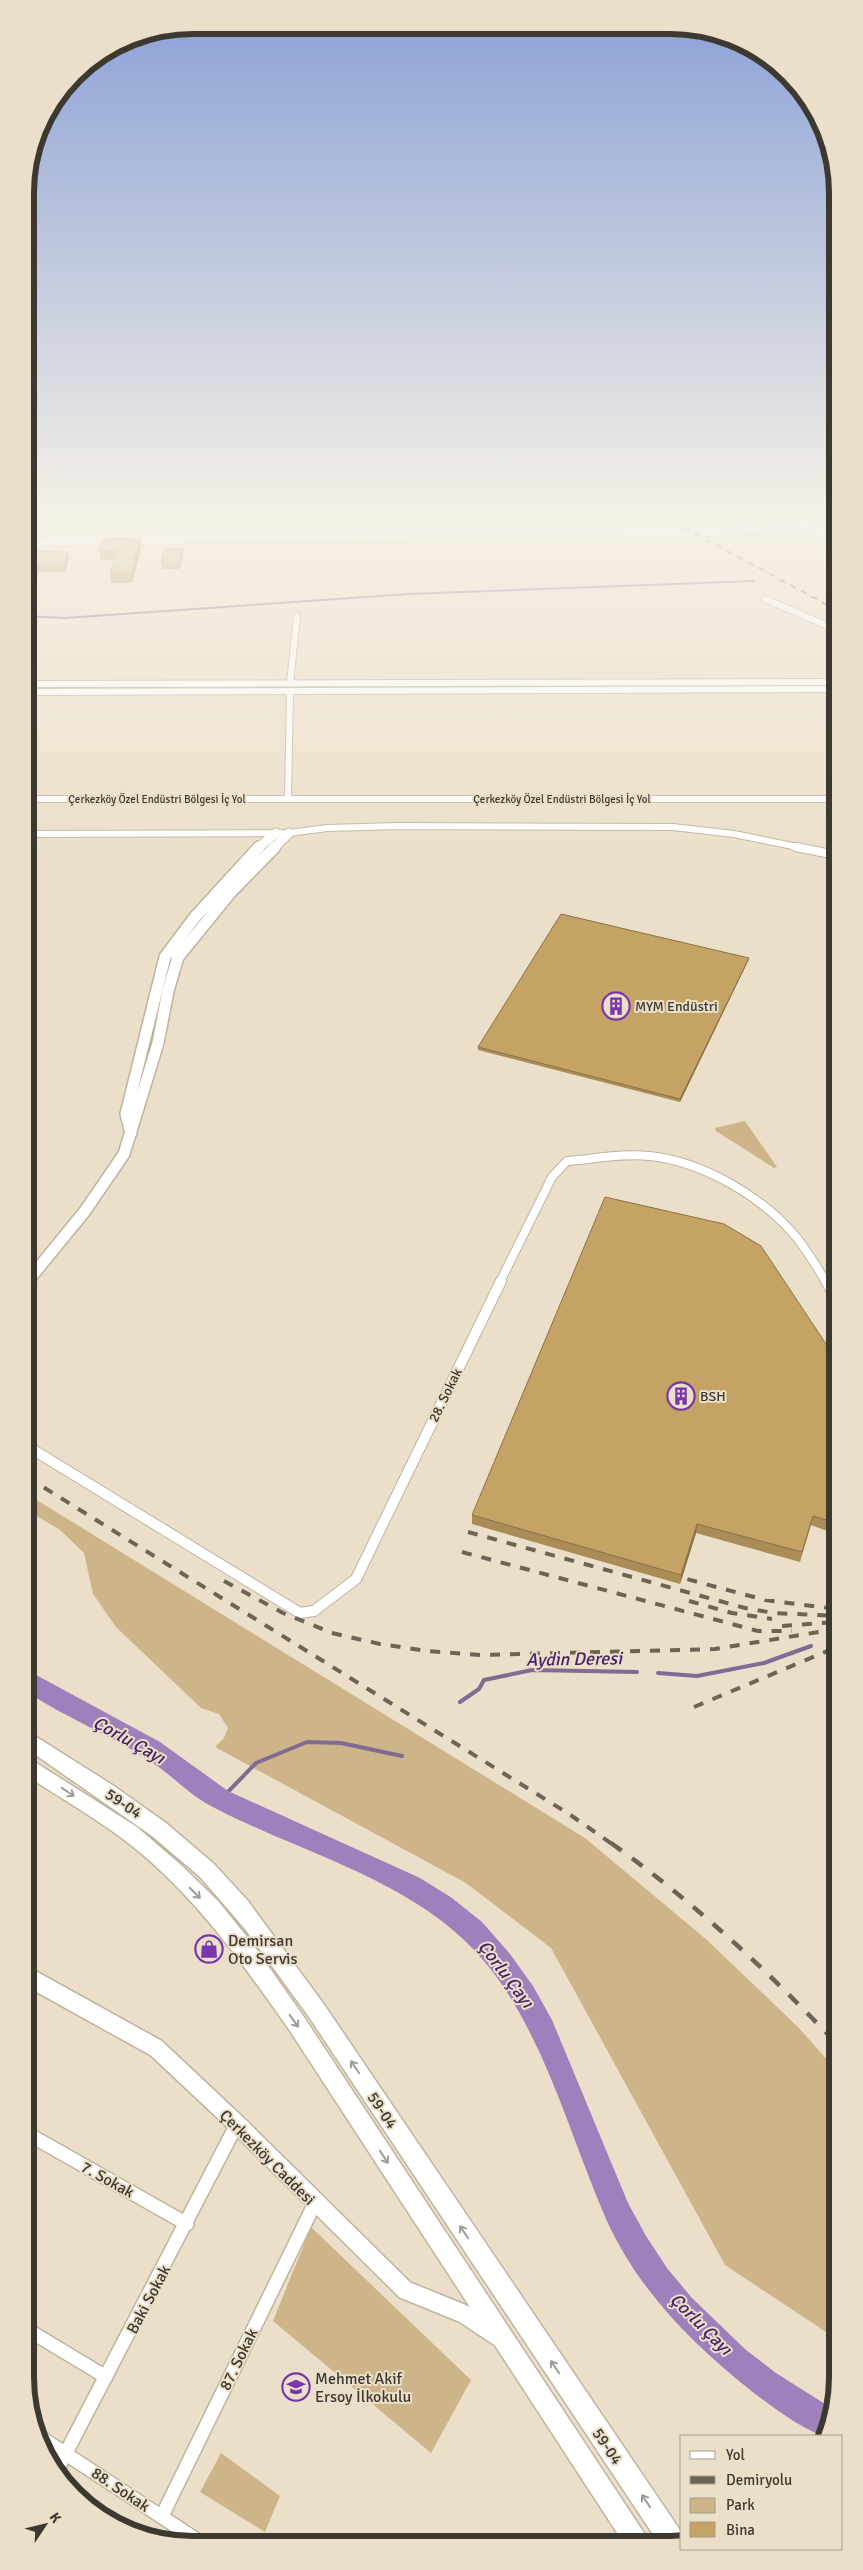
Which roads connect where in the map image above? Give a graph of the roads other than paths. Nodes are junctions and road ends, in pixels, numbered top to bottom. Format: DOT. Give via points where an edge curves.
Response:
graph roads {
  1 [pos="296,631"];
  2 [pos="829,682"];
  3 [pos="34,684"];
  4 [pos="290,687"];
  5 [pos="829,689"];
  6 [pos="34,692"];
  7 [pos="34,799"];
  8 [pos="288,799"];
  9 [pos="829,799"];
  10 [pos="276,833"];
  11 [pos="289,833"];
  12 [pos="34,834"];
  13 [pos="829,854"];
  14 [pos="131,1133"];
  15 [pos="34,1274"];
  16 [pos="829,1287"];
  17 [pos="34,1450"];
  18 [pos="34,1745"];
  19 [pos="34,1769"];
  20 [pos="34,1980"];
  21 [pos="237,2124"];
  22 [pos="34,2137"];
  23 [pos="315,2203"];
  24 [pos="187,2224"];
  25 [pos="34,2334"];
  26 [pos="504,2340"];
  27 [pos="106,2377"];
  28 [pos="47,2440"];
  29 [pos="66,2452"];
  30 [pos="60,2464"];
  31 [pos="162,2516"];
  32 [pos="191,2536"];
  33 [pos="634,2536"];
  34 [pos="669,2536"];
  1 -- 4 [label="street"];
  2 -- 4 [label="street"];
  3 -- 4 [label="street"];
  4 -- 5 [label="street"];
  4 -- 6 [label="street"];
  4 -- 8 [label="street"];
  7 -- 8 [label="street, Çerkezköy Özel Endüstri Bölgesi İç Yol"];
  8 -- 9 [label="street, Çerkezköy Özel Endüstri Bölgesi İç Yol"];
  10 -- 11 [label="street"];
  10 -- 12 [label="street"];
  10 -- 14 [label="street" via="252,853 194,918 165,957 126,1114"];
  11 -- 13 [label="street" via="327,828 398,826 673,827 734,834"];
  11 -- 14 [label="street" via="230,893 178,957 158,1043"];
  14 -- 15 [label="street" via="124,1154 111,1175"];
  16 -- 17 [label="street, 28. Sokak" via="797,1237 780,1220 739,1190 700,1170 670,1159 650,1156 567,1161 552,1177 356,1579 314,1611 300,1613"];
  34 -- 18 [label="main road, 59-04 / 59-04, one-way" via="264,1936 229,1894 146,1817"];
  19 -- 26 [label="main road, 59-04, one-way" via="130,1834 211,1908 297,2024"];
  20 -- 21 [label="street, Çerkezköy Caddesi" via="156,2048"];
  21 -- 23 [label="street, Çerkezköy Caddesi"];
  21 -- 24 [label="street, Baki Sokak"];
  22 -- 24 [label="street, 7. Sokak"];
  23 -- 26 [label="street, Çerkezköy Caddesi" via="405,2290 464,2314"];
  23 -- 31 [label="street, 87. Sokak"];
  24 -- 27 [label="street, Baki Sokak"];
  25 -- 27 [label="street"];
  26 -- 33 [label="main road, 59-04"];
  27 -- 29 [label="street, Baki Sokak"];
  28 -- 29 [label="street, 88. Sokak"];
  29 -- 30 [label="street, Baki Sokak"];
  29 -- 31 [label="street, 88. Sokak"];
  31 -- 32 [label="street, 88. Sokak"];
}
